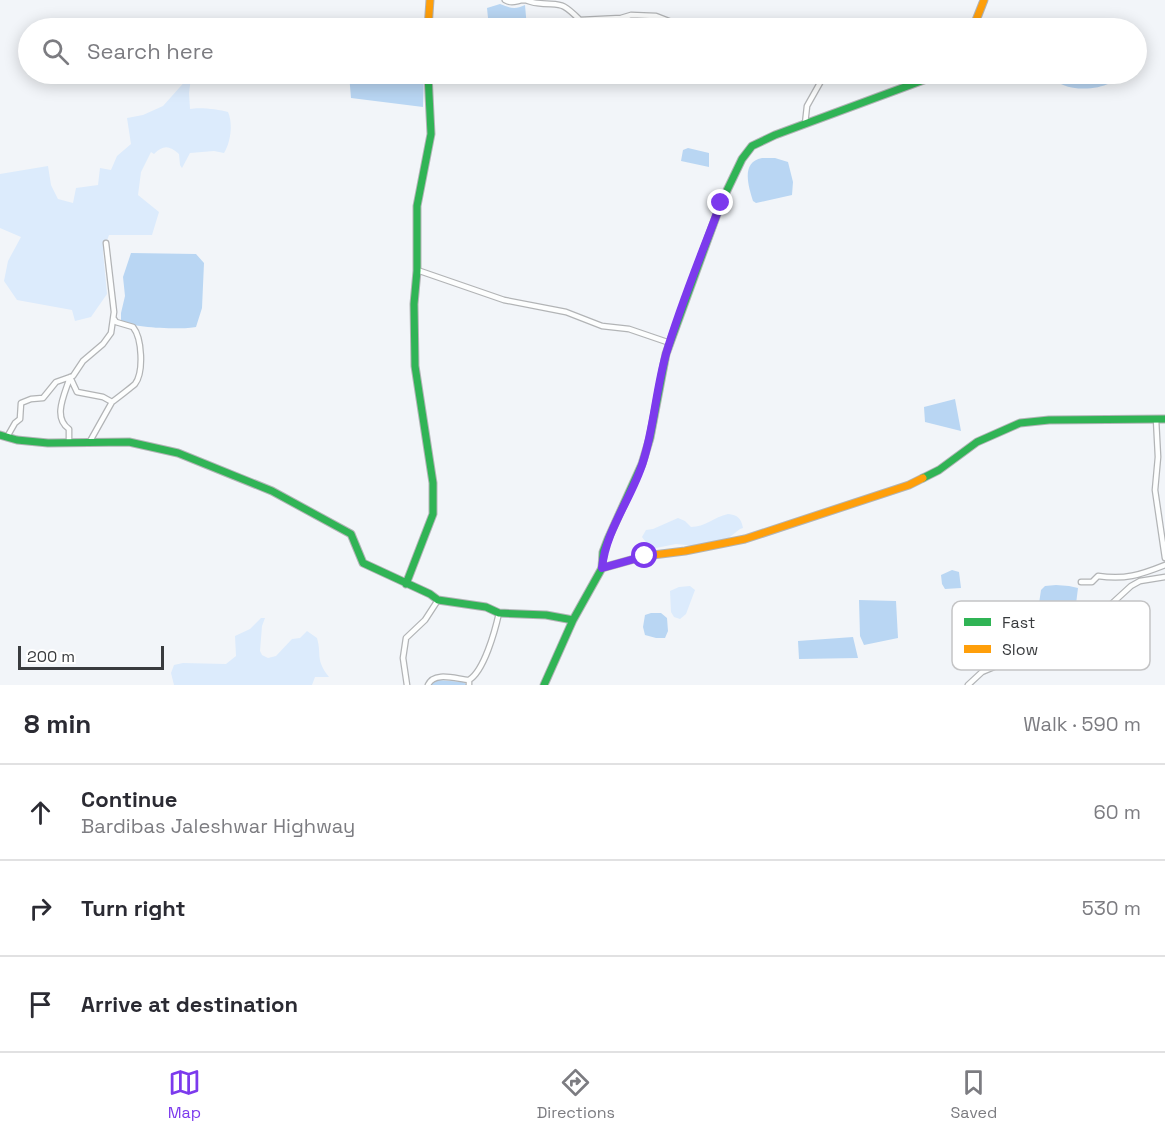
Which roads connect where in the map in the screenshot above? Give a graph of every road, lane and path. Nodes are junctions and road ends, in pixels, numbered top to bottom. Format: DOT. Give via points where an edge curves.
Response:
graph roads {
  1 [pos="430,0"];
  2 [pos="505,0"];
  3 [pos="984,0"];
  4 [pos="429,18"];
  5 [pos="578,18"];
  6 [pos="621,18"];
  7 [pos="661,18"];
  8 [pos="978,18"];
  9 [pos="428,84"];
  10 [pos="819,84"];
  11 [pos="913,84"];
  12 [pos="805,124"];
  13 [pos="106,243"];
  14 [pos="417,270"];
  15 [pos="114,319"];
  16 [pos="670,344"];
  17 [pos="70,377"];
  18 [pos="112,402"];
  19 [pos="1156,419"];
  20 [pos="1165,419"];
  21 [pos="4,436"];
  22 [pos="69,443"];
  23 [pos="89,443"];
  24 [pos="1165,558"];
  25 [pos="1165,566"];
  26 [pos="602,568"];
  27 [pos="1165,577"];
  28 [pos="1081,582"];
  29 [pos="405,584"];
  30 [pos="438,600"];
  31 [pos="1115,601"];
  32 [pos="499,614"];
  33 [pos="573,620"];
  34 [pos="987,670"];
  35 [pos="469,683"];
  36 [pos="407,685"];
  37 [pos="428,685"];
  38 [pos="544,685"];
  39 [pos="968,685"];
  1 -- 4 [label="main road"];
  2 -- 5 [label="street" via="557,3"];
  3 -- 8 [label="main road"];
  6 -- 7 [label="street"];
  9 -- 14 [label="main road" via="430,134 417,206"];
  10 -- 12 [label="street" via="807,106"];
  11 -- 12 [label="main road"];
  12 -- 16 [label="main road" via="752,146 742,159 721,203"];
  13 -- 15 [label="street"];
  14 -- 16 [label="street" via="496,298 566,312"];
  14 -- 29 [label="main road" via="415,366 433,483 433,514"];
  15 -- 17 [label="street" via="108,338"];
  15 -- 18 [label="street" via="133,327 141,343 136,382"];
  16 -- 26 [label="main road" via="642,465 608,539"];
  17 -- 18 [label="street" via="77,392"];
  17 -- 21 [label="street" via="57,382 43,398 21,403 20,419"];
  17 -- 22 [label="street" via="59,415 69,429"];
  18 -- 23 [label="street"];
  19 -- 20 [label="main road"];
  19 -- 24 [label="street" via="1155,490"];
  19 -- 26 [label="main road" via="1020,423 978,442 939,470 909,485 745,539 645,556"];
  21 -- 22 [label="main road"];
  22 -- 23 [label="main road"];
  23 -- 29 [label="main road" via="129,442 178,453 272,491 351,534 363,563"];
  25 -- 28 [label="street" via="1137,576 1098,576 1092,582"];
  26 -- 33 [label="main road"];
  27 -- 31 [label="street" via="1131,586"];
  29 -- 30 [label="main road"];
  30 -- 32 [label="main road" via="486,607"];
  30 -- 36 [label="street" via="406,638 403,658"];
  32 -- 33 [label="main road"];
  32 -- 35 [label="street" via="479,671"];
  33 -- 38 [label="main road"];
  34 -- 39 [label="street"];
  35 -- 37 [label="street" via="436,677"];
}
